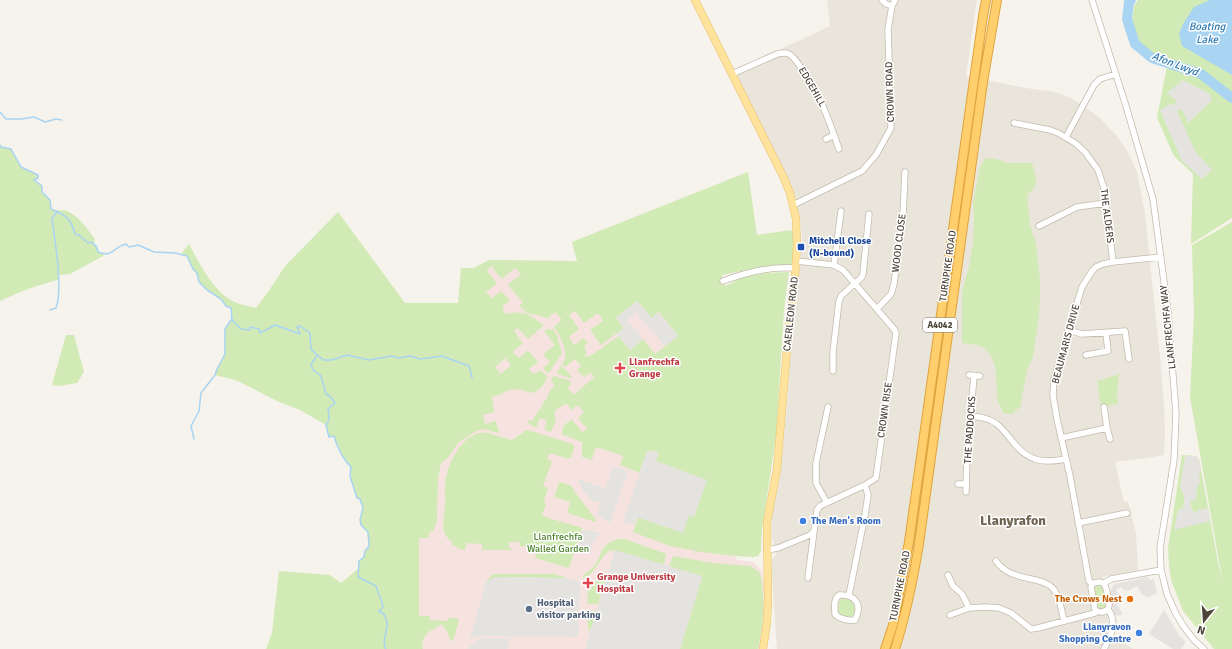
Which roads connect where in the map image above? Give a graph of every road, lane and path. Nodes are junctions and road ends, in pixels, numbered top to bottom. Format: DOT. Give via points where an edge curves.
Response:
graph roads {
  1 [pos="695,0"];
  2 [pos="882,0"];
  3 [pos="894,0"];
  4 [pos="986,0"];
  5 [pos="997,0"];
  6 [pos="1092,0"];
  7 [pos="892,6"];
  8 [pos="732,74"];
  9 [pos="1116,74"];
  10 [pos="1014,124"];
  11 [pos="834,135"];
  12 [pos="1066,137"];
  13 [pos="826,139"];
  14 [pos="839,148"];
  15 [pos="905,172"];
  16 [pos="1106,203"];
  17 [pos="793,205"];
  18 [pos="840,211"];
  19 [pos="869,214"];
  20 [pos="1039,226"];
  21 [pos="1160,257"];
  22 [pos="1113,262"];
  23 [pos="795,264"];
  24 [pos="834,265"];
  25 [pos="723,281"];
  26 [pos="855,284"];
  27 [pos="877,309"];
  28 [pos="1068,330"];
  29 [pos="1106,333"];
  30 [pos="1086,356"];
  31 [pos="1129,360"];
  32 [pos="833,371"];
  33 [pos="980,376"];
  34 [pos="828,407"];
  35 [pos="1104,408"];
  36 [pos="970,416"];
  37 [pos="1107,428"];
  38 [pos="1061,438"];
  39 [pos="1110,439"];
  40 [pos="1065,459"];
  41 [pos="958,484"];
  42 [pos="966,484"];
  43 [pos="865,485"];
  44 [pos="966,492"];
  45 [pos="827,503"];
  46 [pos="1127,513"];
  47 [pos="1078,523"];
  48 [pos="814,531"];
  49 [pos="767,550"];
  50 [pos="996,561"];
  51 [pos="1161,570"];
  52 [pos="948,575"];
  53 [pos="808,578"];
  54 [pos="1104,583"];
  55 [pos="1092,584"];
  56 [pos="849,595"];
  57 [pos="969,608"];
  58 [pos="1108,610"];
  59 [pos="1098,612"];
  60 [pos="950,615"];
  61 [pos="1064,621"];
  62 [pos="764,649"];
  63 [pos="885,649"];
  64 [pos="895,649"];
  65 [pos="1104,649"];
  66 [pos="1204,649"];
  1 -- 8 [label="main road, CAERLEON ROAD"];
  2 -- 7 [label="street"];
  3 -- 7 [label="street, CROWN ROAD"];
  4 -- 63 [label="highway, TURNPIKE ROAD / A4042" via="909,542 893,625"];
  5 -- 64 [label="highway, TURNPIKE ROAD / A4042" via="983,82 919,544 902,629"];
  6 -- 9 [label="street, LLANFRECHFA WAY"];
  7 -- 17 [label="street, CROWN ROAD" via="888,29 891,128 876,155 862,171"];
  8 -- 11 [label="street, EDGEHILL" via="777,54 788,54 796,60 809,78"];
  8 -- 17 [label="main road, CAERLEON ROAD" via="783,176"];
  9 -- 12 [label="street" via="1100,79 1094,85"];
  9 -- 21 [label="street, LLANFRECHFA WAY" via="1153,199"];
  10 -- 12 [label="street, THE ALDERS" via="1050,130"];
  11 -- 13 [label="street"];
  11 -- 14 [label="street, EDGEHILL"];
  12 -- 16 [label="street, THE ALDERS" via="1085,152 1098,170"];
  15 -- 27 [label="street, WOOD CLOSE" via="903,215 894,284 891,294"];
  16 -- 20 [label="street" via="1078,207"];
  16 -- 22 [label="street, THE ALDERS"];
  17 -- 23 [label="main road, CAERLEON ROAD" via="797,229"];
  18 -- 24 [label="street"];
  19 -- 26 [label="street" via="864,274"];
  21 -- 22 [label="street, BEAUMARIS DRIVE"];
  21 -- 51 [label="street, LLANFRECHFA WAY" via="1168,312 1176,413 1174,460 1160,548"];
  22 -- 28 [label="street, BEAUMARIS DRIVE" via="1096,267 1086,279"];
  23 -- 24 [label="street"];
  23 -- 25 [label="street" via="764,269"];
  23 -- 49 [label="main road, CAERLEON ROAD" via="778,462 767,522"];
  24 -- 26 [label="street, CROWN RISE" via="843,270"];
  26 -- 27 [label="street, CROWN RISE"];
  26 -- 32 [label="street" via="839,301"];
  27 -- 43 [label="street, CROWN RISE" via="896,333 876,478"];
  28 -- 29 [label="street" via="1082,334"];
  28 -- 38 [label="street, BEAUMARIS DRIVE" via="1053,386"];
  29 -- 30 [label="street" via="1108,351"];
  29 -- 31 [label="street" via="1125,331"];
  33 -- 36 [label="street, THE PADDOCKS" via="971,376"];
  34 -- 45 [label="street" via="816,463 816,483"];
  35 -- 37 [label="street"];
  36 -- 40 [label="street" via="985,418 997,424 1017,447 1035,459 1045,462"];
  36 -- 42 [label="street, THE PADDOCKS"];
  37 -- 38 [label="street"];
  37 -- 39 [label="street"];
  38 -- 40 [label="street, BEAUMARIS DRIVE"];
  40 -- 47 [label="street, BEAUMARIS DRIVE"];
  41 -- 42 [label="street"];
  42 -- 44 [label="street, THE PADDOCKS"];
  43 -- 45 [label="street, CROWN RISE"];
  43 -- 56 [label="street" via="868,495"];
  45 -- 48 [label="street, CROWN RISE" via="817,510"];
  46 -- 47 [label="street"];
  47 -- 55 [label="street, BEAUMARIS DRIVE"];
  48 -- 49 [label="street" via="778,548"];
  48 -- 53 [label="street, CROWN RISE"];
  49 -- 62 [label="main road, CAERLEON ROAD" via="768,614"];
  50 -- 61 [label="street" via="1008,572 1051,586 1057,593"];
  51 -- 54 [label="street" via="1111,579"];
  51 -- 66 [label="street, LLANFRECHFA WAY" via="1167,594 1176,614 1184,628"];
  52 -- 57 [label="street"];
  54 -- 55 [label="street"];
  54 -- 58 [label="street" via="1107,587"];
  55 -- 59 [label="street, BEAUMARIS DRIVE" via="1094,606"];
  56 -- 56 [label="street" via="859,608 853,620 835,614 838,595"];
  57 -- 60 [label="street"];
  57 -- 61 [label="street" via="1005,610 1031,629"];
  58 -- 59 [label="street"];
  58 -- 65 [label="street" via="1112,615 1112,632"];
  59 -- 61 [label="street"];
}
